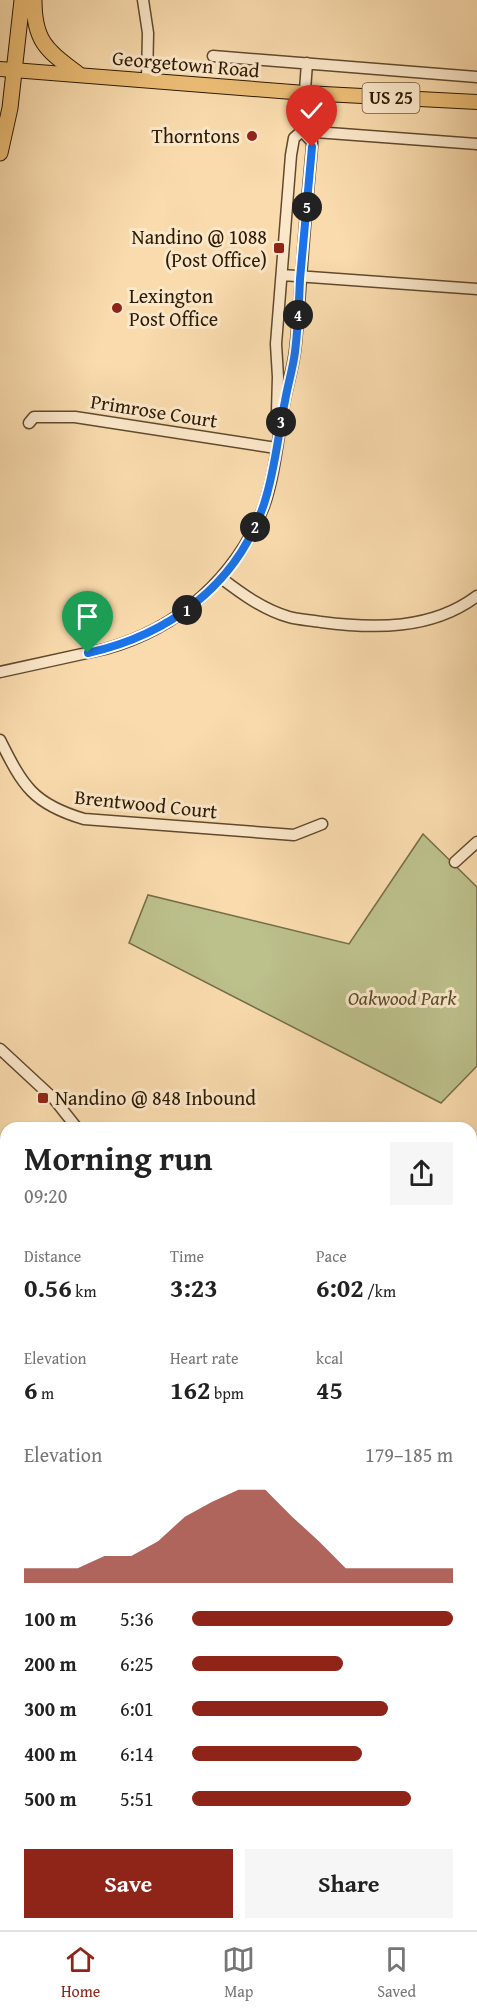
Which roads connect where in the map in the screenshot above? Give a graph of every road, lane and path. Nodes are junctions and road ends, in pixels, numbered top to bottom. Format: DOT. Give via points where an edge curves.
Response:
graph roads {
  1 [pos="22,0"];
  2 [pos="34,0"];
  3 [pos="143,0"];
  4 [pos="213,56"];
  5 [pos="307,63"];
  6 [pos="7,70"];
  7 [pos="78,74"];
  8 [pos="477,76"];
  9 [pos="147,80"];
  10 [pos="305,93"];
  11 [pos="477,102"];
  12 [pos="302,131"];
  13 [pos="477,144"];
  14 [pos="0,153"];
  15 [pos="282,275"];
  16 [pos="301,278"];
  17 [pos="477,289"];
  18 [pos="281,400"];
  19 [pos="29,423"];
  20 [pos="276,448"];
  21 [pos="221,578"];
  22 [pos="477,596"];
  23 [pos="0,672"];
  24 [pos="0,740"];
  25 [pos="322,824"];
  26 [pos="477,842"];
  27 [pos="455,862"];
  28 [pos="0,1049"];
  29 [pos="72,1122"];
  1 -- 6 [label="highway"];
  2 -- 7 [label="highway" via="38,34 48,50"];
  3 -- 9 [label="street" via="148,38"];
  4 -- 5 [label="street"];
  5 -- 8 [label="street"];
  5 -- 10 [label="street"];
  6 -- 7 [label="main road, Georgetown Road / US 25"];
  6 -- 14 [label="highway" via="10,108"];
  7 -- 9 [label="main road, Georgetown Road / US 25"];
  9 -- 10 [label="main road, Georgetown Road / US 25"];
  10 -- 11 [label="main road, Georgetown Road / US 25"];
  10 -- 12 [label="street"];
  12 -- 13 [label="street"];
  12 -- 15 [label="street" via="294,138 291,155"];
  12 -- 16 [label="street" via="312,147"];
  15 -- 16 [label="street"];
  15 -- 18 [label="street" via="276,344"];
  16 -- 17 [label="street"];
  16 -- 18 [label="street" via="295,352"];
  18 -- 20 [label="street"];
  19 -- 20 [label="street, Primrose Court" via="34,417 75,417"];
  20 -- 21 [label="street" via="270,483 257,521"];
  21 -- 22 [label="street" via="269,610 339,624 382,626 427,621"];
  21 -- 23 [label="street" via="187,610 140,638"];
  24 -- 25 [label="street, Brentwood Court" via="16,772 39,799 51,808 84,819 294,835"];
  26 -- 27 [label="street"];
  28 -- 29 [label="street" via="54,1099"];
}
